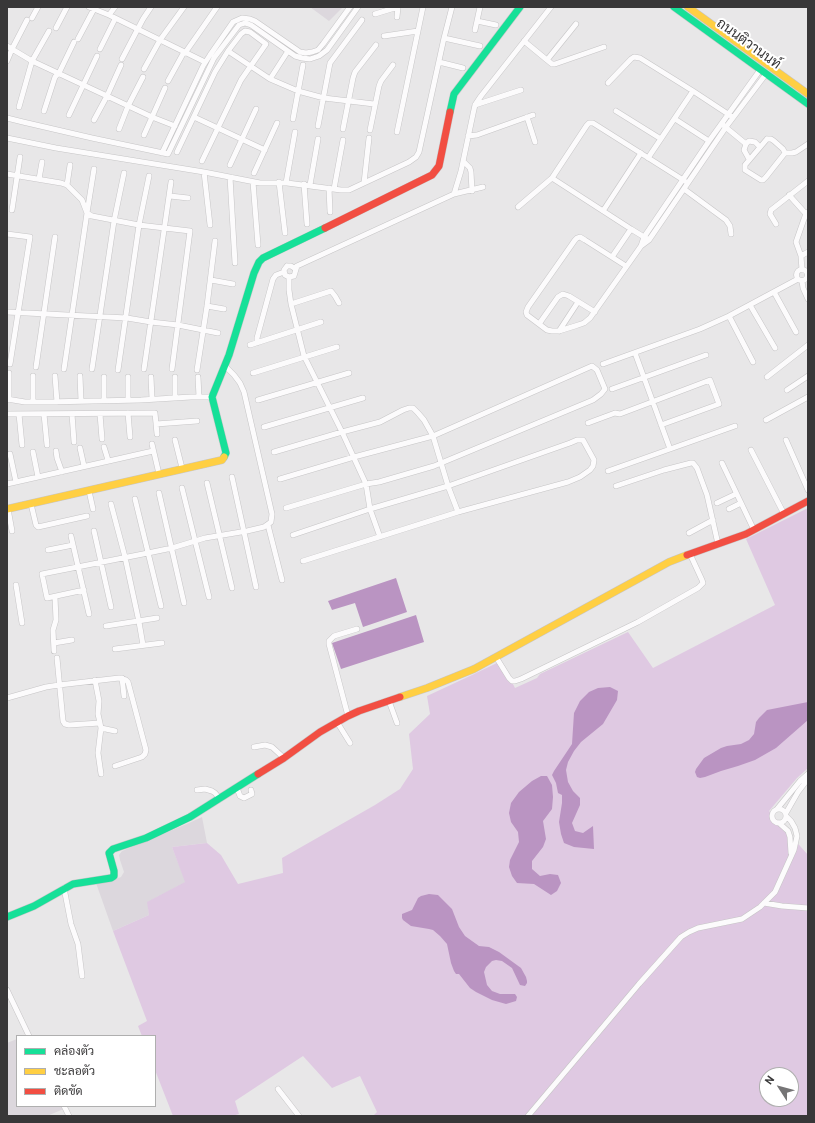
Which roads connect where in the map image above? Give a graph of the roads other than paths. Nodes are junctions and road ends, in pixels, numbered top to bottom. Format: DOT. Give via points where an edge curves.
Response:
graph roads {
  1 [pos="38,7"];
  2 [pos="67,7"];
  3 [pos="115,7"];
  4 [pos="152,7"];
  5 [pos="184,7"];
  6 [pos="217,7"];
  7 [pos="350,7"];
  8 [pos="358,7"];
  9 [pos="398,7"];
  10 [pos="423,7"];
  11 [pos="452,7"];
  12 [pos="480,7"];
  13 [pos="520,7"];
  14 [pos="551,7"];
  15 [pos="674,7"];
  16 [pos="688,7"];
  17 [pos="93,8"];
  18 [pos="375,14"];
  19 [pos="109,15"];
  20 [pos="32,18"];
  21 [pos="397,18"];
  22 [pos="115,19"];
  23 [pos="27,20"];
  24 [pos="362,20"];
  25 [pos="477,21"];
  26 [pos="576,24"];
  27 [pos="496,25"];
  28 [pos="56,28"];
  29 [pos="137,30"];
  30 [pos="475,30"];
  31 [pos="49,31"];
  32 [pos="418,31"];
  33 [pos="384,36"];
  34 [pos="444,38"];
  35 [pos="160,40"];
  36 [pos="524,42"];
  37 [pos="376,45"];
  38 [pos="480,46"];
  39 [pos="9,47"];
  40 [pos="604,47"];
  41 [pos="100,49"];
  42 [pos="228,51"];
  43 [pos="288,51"];
  44 [pos="185,52"];
  45 [pos="97,56"];
  46 [pos="122,59"];
  47 [pos="547,60"];
  48 [pos="7,61"];
  49 [pos="32,61"];
  50 [pos="205,62"];
  51 [pos="439,62"];
  52 [pos="121,65"];
  53 [pos="303,65"];
  54 [pos="393,65"];
  55 [pos="250,66"];
  56 [pos="463,68"];
  57 [pos="144,69"];
  58 [pos="763,72"];
  59 [pos="59,73"];
  60 [pos="143,76"];
  61 [pos="270,79"];
  62 [pos="168,81"];
  63 [pos="608,83"];
  64 [pos="84,85"];
  65 [pos="165,88"];
  66 [pos="521,90"];
  67 [pos="298,91"];
  68 [pos="693,91"];
  69 [pos="808,94"];
  70 [pos="107,96"];
  71 [pos="324,98"];
  72 [pos="348,101"];
  73 [pos="374,104"];
  74 [pos="808,104"];
  75 [pos="476,105"];
  76 [pos="128,106"];
  77 [pos="19,107"];
  78 [pos="256,109"];
  79 [pos="44,111"];
  80 [pos="616,111"];
  81 [pos="728,114"];
  82 [pos="69,115"];
  83 [pos="533,115"];
  84 [pos="152,117"];
  85 [pos="194,117"];
  86 [pos="7,118"];
  87 [pos="527,118"];
  88 [pos="733,118"];
  89 [pos="293,119"];
  90 [pos="675,119"];
  91 [pos="94,120"];
  92 [pos="278,123"];
  93 [pos="721,124"];
  94 [pos="175,126"];
  95 [pos="318,126"];
  96 [pos="217,128"];
  97 [pos="726,128"];
  98 [pos="119,129"];
  99 [pos="343,129"];
  100 [pos="370,130"];
  101 [pos="295,132"];
  102 [pos="397,132"];
  103 [pos="144,135"];
  104 [pos="468,136"];
  105 [pos="7,138"];
  106 [pos="369,138"];
  107 [pos="318,139"];
  108 [pos="661,139"];
  109 [pos="241,140"];
  110 [pos="343,140"];
  111 [pos="709,140"];
  112 [pos="535,142"];
  113 [pos="746,144"];
  114 [pos="808,144"];
  115 [pos="760,147"];
  116 [pos="265,150"];
  117 [pos="177,152"];
  118 [pos="162,153"];
  119 [pos="641,153"];
  120 [pos="785,153"];
  121 [pos="20,157"];
  122 [pos="648,158"];
  123 [pos="749,159"];
  124 [pos="202,161"];
  125 [pos="463,161"];
  126 [pos="42,162"];
  127 [pos="70,165"];
  128 [pos="230,165"];
  129 [pos="94,169"];
  130 [pos="204,172"];
  131 [pos="124,173"];
  132 [pos="254,173"];
  133 [pos="7,174"];
  134 [pos="18,176"];
  135 [pos="149,176"];
  136 [pos="230,177"];
  137 [pos="552,178"];
  138 [pos="39,179"];
  139 [pos="682,180"];
  140 [pos="808,180"];
  141 [pos="171,182"];
  142 [pos="253,182"];
  143 [pos="279,182"];
  144 [pos="286,183"];
  145 [pos="364,183"];
  146 [pos="688,183"];
  147 [pos="304,184"];
  148 [pos="67,185"];
  149 [pos="310,185"];
  150 [pos="483,187"];
  151 [pos="331,189"];
  152 [pos="684,189"];
  153 [pos="472,191"];
  154 [pos="454,194"];
  155 [pos="170,196"];
  156 [pos="789,196"];
  157 [pos="188,198"];
  158 [pos="518,207"];
  159 [pos="12,210"];
  160 [pos="603,211"];
  161 [pos="330,212"];
  162 [pos="87,213"];
  163 [pos="807,213"];
  164 [pos="114,221"];
  165 [pos="307,224"];
  166 [pos="776,224"];
  167 [pos="139,225"];
  168 [pos="210,225"];
  169 [pos="808,225"];
  170 [pos="165,228"];
  171 [pos="802,228"];
  172 [pos="631,229"];
  173 [pos="285,233"];
  174 [pos="7,234"];
  175 [pos="731,234"];
  176 [pos="55,237"];
  177 [pos="644,237"];
  178 [pos="649,240"];
  179 [pos="215,241"];
  180 [pos="258,245"];
  181 [pos="641,246"];
  182 [pos="808,252"];
  183 [pos="801,256"];
  184 [pos="612,257"];
  185 [pos="235,263"];
  186 [pos="296,266"];
  187 [pos="626,266"];
  188 [pos="802,270"];
  189 [pos="284,272"];
  190 [pos="289,277"];
  191 [pos="807,278"];
  192 [pos="211,280"];
  193 [pos="800,280"];
  194 [pos="233,284"];
  195 [pos="774,292"];
  196 [pos="808,298"];
  197 [pos="578,302"];
  198 [pos="339,303"];
  199 [pos="291,304"];
  200 [pos="750,305"];
  201 [pos="207,306"];
  202 [pos="224,309"];
  203 [pos="7,312"];
  204 [pos="595,312"];
  205 [pos="18,313"];
  206 [pos="44,314"];
  207 [pos="72,316"];
  208 [pos="729,316"];
  209 [pos="100,317"];
  210 [pos="127,318"];
  211 [pos="151,322"];
  212 [pos="321,322"];
  213 [pos="539,324"];
  214 [pos="178,325"];
  215 [pos="204,330"];
  216 [pos="297,330"];
  217 [pos="559,331"];
  218 [pos="796,332"];
  219 [pos="218,333"];
  220 [pos="257,343"];
  221 [pos="250,345"];
  222 [pos="808,345"];
  223 [pos="337,347"];
  224 [pos="775,348"];
  225 [pos="635,353"];
  226 [pos="706,355"];
  227 [pos="304,356"];
  228 [pos="753,362"];
  229 [pos="10,364"];
  230 [pos="603,364"];
  231 [pos="225,366"];
  232 [pos="36,367"];
  233 [pos="64,369"];
  234 [pos="92,369"];
  235 [pos="144,369"];
  236 [pos="118,370"];
  237 [pos="172,370"];
  238 [pos="197,370"];
  239 [pos="9,373"];
  240 [pos="254,373"];
  241 [pos="349,373"];
  242 [pos="33,376"];
  243 [pos="55,376"];
  244 [pos="80,376"];
  245 [pos="808,376"];
  246 [pos="104,377"];
  247 [pos="128,377"];
  248 [pos="151,377"];
  249 [pos="175,377"];
  250 [pos="198,377"];
  251 [pos="644,377"];
  252 [pos="767,377"];
  253 [pos="317,382"];
  254 [pos="612,389"];
  255 [pos="787,390"];
  256 [pos="199,397"];
  257 [pos="212,397"];
  258 [pos="175,398"];
  259 [pos="363,398"];
  260 [pos="808,398"];
  261 [pos="8,399"];
  262 [pos="152,399"];
  263 [pos="104,400"];
  264 [pos="128,400"];
  265 [pos="258,400"];
  266 [pos="81,401"];
  267 [pos="33,402"];
  268 [pos="57,402"];
  269 [pos="652,402"];
  270 [pos="329,407"];
  271 [pos="128,413"];
  272 [pos="7,414"];
  273 [pos="19,414"];
  274 [pos="44,414"];
  275 [pos="72,414"];
  276 [pos="100,414"];
  277 [pos="766,420"];
  278 [pos="197,422"];
  279 [pos="588,423"];
  280 [pos="156,424"];
  281 [pos="661,425"];
  282 [pos="735,426"];
  283 [pos="264,427"];
  284 [pos="342,432"];
  285 [pos="157,434"];
  286 [pos="433,436"];
  287 [pos="130,437"];
  288 [pos="102,439"];
  289 [pos="175,440"];
  290 [pos="786,440"];
  291 [pos="74,442"];
  292 [pos="152,444"];
  293 [pos="22,445"];
  294 [pos="48,445"];
  295 [pos="104,447"];
  296 [pos="80,448"];
  297 [pos="670,449"];
  298 [pos="752,450"];
  299 [pos="56,451"];
  300 [pos="153,451"];
  301 [pos="33,452"];
  302 [pos="274,452"];
  303 [pos="10,454"];
  304 [pos="354,457"];
  305 [pos="108,460"];
  306 [pos="442,462"];
  307 [pos="722,463"];
  308 [pos="84,466"];
  309 [pos="182,468"];
  310 [pos="608,471"];
  311 [pos="62,472"];
  312 [pos="159,474"];
  313 [pos="38,477"];
  314 [pos="232,477"];
  315 [pos="280,479"];
  316 [pos="16,482"];
  317 [pos="207,483"];
  318 [pos="7,484"];
  319 [pos="366,484"];
  320 [pos="448,486"];
  321 [pos="616,486"];
  322 [pos="182,488"];
  323 [pos="808,490"];
  324 [pos="89,491"];
  325 [pos="159,493"];
  326 [pos="736,494"];
  327 [pos="136,499"];
  328 [pos="808,501"];
  329 [pos="717,503"];
  330 [pos="741,503"];
  331 [pos="31,504"];
  332 [pos="111,504"];
  333 [pos="286,508"];
  334 [pos="7,509"];
  335 [pos="93,509"];
  336 [pos="370,509"];
  337 [pos="729,509"];
  338 [pos="458,512"];
  339 [pos="784,514"];
  340 [pos="87,516"];
  341 [pos="713,520"];
  342 [pos="268,525"];
  343 [pos="754,530"];
  344 [pos="12,531"];
  345 [pos="94,531"];
  346 [pos="243,532"];
  347 [pos="689,533"];
  348 [pos="293,535"];
  349 [pos="71,536"];
  350 [pos="219,536"];
  351 [pos="380,537"];
  352 [pos="196,540"];
  353 [pos="718,544"];
  354 [pos="73,545"];
  355 [pos="172,548"];
  356 [pos="48,550"];
  357 [pos="148,553"];
  358 [pos="690,554"];
  359 [pos="125,557"];
  360 [pos="303,561"];
  361 [pos="101,562"];
  362 [pos="78,567"];
  363 [pos="282,580"];
  364 [pos="16,586"];
  365 [pos="256,587"];
  366 [pos="232,588"];
  367 [pos="84,590"];
  368 [pos="55,597"];
  369 [pos="209,597"];
  370 [pos="184,603"];
  371 [pos="161,606"];
  372 [pos="111,607"];
  373 [pos="89,614"];
  374 [pos="157,618"];
  375 [pos="139,622"];
  376 [pos="22,623"];
  377 [pos="106,626"];
  378 [pos="357,629"];
  379 [pos="72,640"];
  380 [pos="54,643"];
  381 [pos="162,643"];
  382 [pos="143,644"];
  383 [pos="115,649"];
  384 [pos="54,651"];
  385 [pos="496,657"];
  386 [pos="57,658"];
  387 [pos="122,678"];
  388 [pos="95,680"];
  389 [pos="60,685"];
  390 [pos="124,696"];
  391 [pos="7,698"];
  392 [pos="389,701"];
  393 [pos="348,716"];
  394 [pos="337,722"];
  395 [pos="397,723"];
  396 [pos="100,726"];
  397 [pos="115,731"];
  398 [pos="350,743"];
  399 [pos="254,747"];
  400 [pos="284,758"];
  401 [pos="115,766"];
  402 [pos="101,774"];
  403 [pos="808,774"];
  404 [pos="808,779"];
  405 [pos="236,788"];
  406 [pos="197,790"];
  407 [pos="251,790"];
  408 [pos="220,799"];
  409 [pos="777,810"];
  410 [pos="786,814"];
  411 [pos="779,823"];
  412 [pos="791,856"];
  413 [pos="64,888"];
  414 [pos="764,904"];
  415 [pos="808,908"];
  416 [pos="7,917"];
  417 [pos="82,976"];
  418 [pos="7,990"];
  419 [pos="29,1035"];
  420 [pos="278,1089"];
  421 [pos="64,1107"];
  422 [pos="69,1116"];
  423 [pos="299,1116"];
  424 [pos="528,1116"];
  1 -- 20 [label="street"];
  2 -- 28 [label="street"];
  3 -- 19 [label="street"];
  4 -- 29 [label="street"];
  5 -- 35 [label="street"];
  6 -- 44 [label="street"];
  7 -- 50 [label="street" via="318,50 300,52 255,21 246,18 233,22"];
  8 -- 43 [label="street" via="324,54 305,59"];
  9 -- 18 [label="street"];
  9 -- 21 [label="street"];
  10 -- 32 [label="street"];
  11 -- 34 [label="street"];
  12 -- 25 [label="street"];
  13 -- 231 [label="street" via="454,94 439,166 432,175 259,262"];
  14 -- 36 [label="street"];
  15 -- 58 [label="street, ถนนติวานนท์"];
  16 -- 69 [label="street, ถนนติวานนท์"];
  17 -- 19 [label="street"];
  17 -- 59 [label="street"];
  19 -- 22 [label="street"];
  22 -- 29 [label="street"];
  22 -- 41 [label="street"];
  23 -- 39 [label="street"];
  24 -- 71 [label="street" via="330,63"];
  25 -- 27 [label="street"];
  25 -- 30 [label="street"];
  26 -- 47 [label="street"];
  29 -- 35 [label="street"];
  29 -- 46 [label="street"];
  31 -- 49 [label="street"];
  32 -- 33 [label="street"];
  32 -- 102 [label="street"];
  34 -- 38 [label="street"];
  34 -- 51 [label="street"];
  35 -- 44 [label="street"];
  35 -- 57 [label="street"];
  36 -- 47 [label="street"];
  36 -- 75 [label="street"];
  37 -- 72 [label="street" via="353,78"];
  39 -- 48 [label="street"];
  39 -- 49 [label="street"];
  40 -- 47 [label="street" via="555,64"];
  42 -- 55 [label="street"];
  42 -- 55 [label="street" via="241,34 245,31 250,32 266,44"];
  42 -- 85 [label="street"];
  43 -- 61 [label="street"];
  43 -- 118 [label="street" via="251,25 239,24 214,58 168,154"];
  44 -- 50 [label="street"];
  44 -- 62 [label="street"];
  45 -- 64 [label="street"];
  49 -- 59 [label="street"];
  49 -- 77 [label="street"];
  50 -- 94 [label="street"];
  51 -- 56 [label="street"];
  51 -- 145 [label="street" via="416,157"];
  52 -- 70 [label="street"];
  53 -- 67 [label="street"];
  54 -- 73 [label="street" via="381,80"];
  55 -- 61 [label="street"];
  55 -- 96 [label="street"];
  58 -- 74 [label="street, ถนนติวานนท์"];
  58 -- 81 [label="street"];
  58 -- 88 [label="street"];
  59 -- 64 [label="street"];
  59 -- 79 [label="street" via="55,77"];
  60 -- 76 [label="street"];
  61 -- 67 [label="street"];
  63 -- 68 [label="street" via="631,59 637,57"];
  64 -- 70 [label="street"];
  64 -- 82 [label="street"];
  65 -- 84 [label="street"];
  66 -- 75 [label="street"];
  67 -- 71 [label="street"];
  67 -- 89 [label="street"];
  68 -- 81 [label="street"];
  68 -- 90 [label="street"];
  70 -- 76 [label="street"];
  70 -- 91 [label="street"];
  71 -- 72 [label="street"];
  71 -- 95 [label="street"];
  72 -- 73 [label="street"];
  72 -- 99 [label="street"];
  73 -- 100 [label="street"];
  75 -- 104 [label="street"];
  76 -- 84 [label="street"];
  76 -- 98 [label="street"];
  78 -- 109 [label="street"];
  80 -- 108 [label="street"];
  81 -- 88 [label="street"];
  81 -- 93 [label="street"];
  83 -- 87 [label="street"];
  84 -- 94 [label="street"];
  84 -- 103 [label="street"];
  85 -- 96 [label="street"];
  85 -- 117 [label="street"];
  86 -- 118 [label="street"];
  87 -- 104 [label="street"];
  87 -- 112 [label="street"];
  88 -- 97 [label="street"];
  90 -- 108 [label="street"];
  90 -- 111 [label="street"];
  92 -- 116 [label="street"];
  93 -- 97 [label="street"];
  93 -- 111 [label="street"];
  94 -- 118 [label="street"];
  96 -- 109 [label="street"];
  96 -- 124 [label="street"];
  97 -- 113 [label="street"];
  97 -- 146 [label="street"];
  101 -- 144 [label="street"];
  104 -- 125 [label="street"];
  105 -- 130 [label="street"];
  106 -- 145 [label="street"];
  107 -- 149 [label="street"];
  108 -- 122 [label="street"];
  109 -- 116 [label="street"];
  109 -- 128 [label="street"];
  110 -- 151 [label="street"];
  111 -- 139 [label="street"];
  113 -- 115 [label="street" via="755,142"];
  113 -- 123 [label="street" via="744,150"];
  114 -- 120 [label="street" via="796,152"];
  115 -- 120 [label="street" via="765,140 771,139"];
  115 -- 123 [label="street"];
  116 -- 132 [label="street"];
  119 -- 122 [label="street"];
  119 -- 137 [label="street" via="589,123"];
  119 -- 160 [label="street"];
  120 -- 123 [label="street" via="763,180 744,168"];
  121 -- 134 [label="street"];
  122 -- 139 [label="street"];
  125 -- 153 [label="street" via="470,168"];
  125 -- 154 [label="street"];
  126 -- 138 [label="street"];
  127 -- 148 [label="street"];
  129 -- 162 [label="street"];
  130 -- 136 [label="street"];
  130 -- 168 [label="street"];
  131 -- 164 [label="street"];
  133 -- 134 [label="street"];
  134 -- 138 [label="street"];
  134 -- 159 [label="street"];
  135 -- 167 [label="street"];
  136 -- 142 [label="street"];
  136 -- 185 [label="street"];
  137 -- 158 [label="street"];
  137 -- 160 [label="street"];
  138 -- 148 [label="street"];
  139 -- 146 [label="street"];
  139 -- 177 [label="street"];
  140 -- 156 [label="street"];
  141 -- 155 [label="street"];
  142 -- 143 [label="street"];
  142 -- 180 [label="street"];
  143 -- 144 [label="street"];
  143 -- 173 [label="street"];
  144 -- 147 [label="street"];
  145 -- 151 [label="street" via="349,190"];
  146 -- 152 [label="street"];
  147 -- 149 [label="street"];
  147 -- 165 [label="street"];
  148 -- 162 [label="street" via="82,200"];
  149 -- 151 [label="street"];
  150 -- 153 [label="street"];
  151 -- 161 [label="street"];
  152 -- 175 [label="street" via="726,220"];
  152 -- 178 [label="street"];
  153 -- 154 [label="street"];
  154 -- 186 [label="street"];
  155 -- 157 [label="street"];
  155 -- 170 [label="street"];
  156 -- 163 [label="street"];
  156 -- 166 [label="street" via="770,212"];
  160 -- 172 [label="street"];
  162 -- 164 [label="street"];
  162 -- 207 [label="street"];
  163 -- 171 [label="street"];
  164 -- 167 [label="street"];
  164 -- 209 [label="street"];
  167 -- 170 [label="street"];
  167 -- 210 [label="street"];
  169 -- 171 [label="street"];
  170 -- 211 [label="street"];
  170 -- 214 [label="street" via="190,231"];
  171 -- 183 [label="street" via="796,242"];
  172 -- 177 [label="street"];
  172 -- 184 [label="street"];
  174 -- 205 [label="street" via="30,237"];
  176 -- 206 [label="street"];
  177 -- 178 [label="street"];
  177 -- 181 [label="street"];
  178 -- 181 [label="street"];
  179 -- 192 [label="street"];
  181 -- 187 [label="street"];
  182 -- 183 [label="street"];
  183 -- 188 [label="street"];
  184 -- 187 [label="street"];
  184 -- 213 [label="street" via="580,237 574,240 526,309 527,315"];
  186 -- 189 [label="street" via="287,266"];
  186 -- 190 [label="street" via="294,276"];
  187 -- 204 [label="street"];
  188 -- 191 [label="street" via="807,272"];
  188 -- 193 [label="street" via="796,274"];
  189 -- 190 [label="street"];
  189 -- 220 [label="street" via="276,275 274,279"];
  190 -- 199 [label="street"];
  191 -- 193 [label="street"];
  192 -- 194 [label="street"];
  192 -- 201 [label="street"];
  193 -- 195 [label="street"];
  193 -- 196 [label="street"];
  195 -- 200 [label="street"];
  195 -- 218 [label="street"];
  197 -- 204 [label="street"];
  197 -- 213 [label="street" via="566,294 560,295"];
  197 -- 217 [label="street"];
  198 -- 199 [label="street" via="331,291"];
  199 -- 216 [label="street"];
  200 -- 208 [label="street"];
  200 -- 224 [label="street"];
  201 -- 202 [label="street"];
  201 -- 215 [label="street"];
  203 -- 205 [label="street"];
  204 -- 217 [label="street" via="584,323"];
  205 -- 206 [label="street"];
  205 -- 229 [label="street"];
  206 -- 207 [label="street"];
  206 -- 232 [label="street"];
  207 -- 209 [label="street"];
  207 -- 233 [label="street"];
  208 -- 225 [label="street"];
  208 -- 228 [label="street"];
  209 -- 210 [label="street"];
  209 -- 234 [label="street"];
  210 -- 211 [label="street"];
  210 -- 236 [label="street"];
  211 -- 214 [label="street"];
  211 -- 235 [label="street"];
  212 -- 216 [label="street"];
  213 -- 217 [label="street" via="547,330"];
  214 -- 215 [label="street"];
  214 -- 237 [label="street"];
  215 -- 219 [label="street"];
  215 -- 238 [label="street"];
  216 -- 220 [label="street"];
  216 -- 227 [label="street"];
  220 -- 221 [label="street"];
  222 -- 252 [label="street"];
  223 -- 227 [label="street"];
  225 -- 230 [label="street"];
  225 -- 251 [label="street"];
  226 -- 251 [label="street"];
  227 -- 240 [label="street"];
  227 -- 253 [label="street"];
  231 -- 257 [label="street"];
  231 -- 342 [label="street" via="240,383 244,392 272,514"];
  239 -- 261 [label="street"];
  241 -- 253 [label="street"];
  242 -- 267 [label="street"];
  243 -- 268 [label="street"];
  244 -- 266 [label="street"];
  245 -- 255 [label="street"];
  246 -- 263 [label="street"];
  247 -- 264 [label="street"];
  248 -- 262 [label="street"];
  249 -- 258 [label="street"];
  250 -- 256 [label="street"];
  251 -- 254 [label="street"];
  251 -- 269 [label="street"];
  253 -- 265 [label="street"];
  253 -- 270 [label="street"];
  256 -- 257 [label="street"];
  256 -- 258 [label="street"];
  257 -- 309 [label="street" via="225,456 216,462"];
  258 -- 262 [label="street"];
  259 -- 270 [label="street"];
  260 -- 277 [label="street"];
  261 -- 267 [label="street"];
  262 -- 264 [label="street"];
  263 -- 264 [label="street"];
  263 -- 266 [label="street"];
  266 -- 268 [label="street"];
  267 -- 268 [label="street"];
  269 -- 279 [label="street"];
  269 -- 281 [label="street"];
  269 -- 281 [label="street" via="710,380 715,392 719,404"];
  270 -- 283 [label="street"];
  270 -- 284 [label="street"];
  271 -- 276 [label="street"];
  271 -- 280 [label="street" via="155,413"];
  271 -- 287 [label="street"];
  272 -- 273 [label="street"];
  273 -- 274 [label="street"];
  273 -- 293 [label="street"];
  274 -- 275 [label="street"];
  274 -- 294 [label="street"];
  275 -- 276 [label="street"];
  275 -- 291 [label="street"];
  276 -- 288 [label="street"];
  278 -- 280 [label="street"];
  280 -- 285 [label="street"];
  281 -- 297 [label="street"];
  282 -- 297 [label="street"];
  284 -- 286 [label="street" via="380,422 403,410 413,408"];
  284 -- 302 [label="street"];
  284 -- 304 [label="street"];
  286 -- 304 [label="street"];
  286 -- 306 [label="street"];
  286 -- 306 [label="street" via="592,366 597,370 605,389 593,400"];
  289 -- 309 [label="street"];
  290 -- 323 [label="street"];
  292 -- 300 [label="street"];
  295 -- 305 [label="street"];
  296 -- 308 [label="street"];
  297 -- 310 [label="street"];
  298 -- 339 [label="street"];
  299 -- 311 [label="street"];
  300 -- 305 [label="street"];
  300 -- 312 [label="street"];
  301 -- 313 [label="street"];
  303 -- 316 [label="street"];
  304 -- 315 [label="street"];
  304 -- 319 [label="street"];
  305 -- 308 [label="street"];
  306 -- 319 [label="street"];
  306 -- 320 [label="street"];
  307 -- 326 [label="street"];
  308 -- 311 [label="street"];
  309 -- 312 [label="street"];
  311 -- 313 [label="street"];
  312 -- 324 [label="street"];
  313 -- 316 [label="street"];
  314 -- 346 [label="street"];
  316 -- 318 [label="street"];
  317 -- 350 [label="street"];
  319 -- 333 [label="street"];
  319 -- 336 [label="street"];
  320 -- 336 [label="street"];
  320 -- 338 [label="street"];
  320 -- 338 [label="street" via="577,440 583,440 594,460 590,470 575,480"];
  321 -- 341 [label="street" via="693,463 707,495"];
  322 -- 352 [label="street"];
  324 -- 331 [label="street"];
  324 -- 335 [label="street"];
  325 -- 355 [label="street"];
  326 -- 329 [label="street"];
  326 -- 330 [label="street"];
  327 -- 357 [label="street"];
  328 -- 339 [label="street"];
  330 -- 337 [label="street"];
  330 -- 343 [label="street"];
  331 -- 334 [label="street"];
  331 -- 340 [label="street" via="38,527"];
  332 -- 359 [label="street"];
  334 -- 344 [label="street"];
  336 -- 348 [label="street"];
  336 -- 351 [label="street"];
  338 -- 351 [label="street"];
  339 -- 343 [label="street"];
  341 -- 347 [label="street"];
  341 -- 353 [label="street"];
  342 -- 346 [label="street"];
  342 -- 363 [label="street"];
  343 -- 353 [label="street"];
  345 -- 361 [label="street"];
  346 -- 350 [label="street"];
  346 -- 365 [label="street"];
  349 -- 354 [label="street"];
  350 -- 352 [label="street"];
  350 -- 366 [label="street"];
  351 -- 360 [label="street"];
  352 -- 355 [label="street"];
  352 -- 369 [label="street"];
  353 -- 358 [label="street"];
  354 -- 356 [label="street"];
  354 -- 362 [label="street"];
  355 -- 357 [label="street"];
  355 -- 370 [label="street"];
  357 -- 359 [label="street"];
  357 -- 371 [label="street"];
  358 -- 385 [label="street" via="669,562"];
  358 -- 385 [label="street" via="703,583 638,622 515,681 509,678"];
  359 -- 361 [label="street"];
  359 -- 375 [label="street"];
  361 -- 362 [label="street"];
  361 -- 372 [label="street"];
  362 -- 367 [label="street"];
  362 -- 368 [label="street" via="42,574 46,597"];
  364 -- 376 [label="street"];
  367 -- 368 [label="street"];
  367 -- 373 [label="street"];
  368 -- 380 [label="street"];
  374 -- 375 [label="street"];
  375 -- 377 [label="street"];
  375 -- 382 [label="street"];
  378 -- 393 [label="street" via="334,636 328,644"];
  379 -- 380 [label="street"];
  380 -- 384 [label="street"];
  381 -- 382 [label="street"];
  382 -- 383 [label="street"];
  385 -- 392 [label="street" via="467,672"];
  386 -- 389 [label="street"];
  387 -- 388 [label="street"];
  387 -- 390 [label="street"];
  387 -- 401 [label="street" via="128,682 146,750 142,757"];
  388 -- 389 [label="street"];
  388 -- 396 [label="street"];
  389 -- 391 [label="street"];
  389 -- 396 [label="street" via="64,723"];
  392 -- 393 [label="street"];
  392 -- 395 [label="street"];
  393 -- 394 [label="street"];
  394 -- 398 [label="street"];
  394 -- 400 [label="street"];
  396 -- 397 [label="street"];
  396 -- 402 [label="street" via="98,753"];
  399 -- 400 [label="street" via="272,747"];
  400 -- 405 [label="street"];
  403 -- 409 [label="street"];
  404 -- 410 [label="street"];
  405 -- 407 [label="street" via="244,798 252,794"];
  405 -- 408 [label="street"];
  406 -- 408 [label="street" via="212,791"];
  408 -- 413 [label="street" via="183,821 146,838 113,849 109,853 114,871 111,878 80,882"];
  409 -- 410 [label="street" via="784,810"];
  409 -- 411 [label="street" via="773,818"];
  410 -- 411 [label="street" via="784,822"];
  410 -- 412 [label="street" via="797,836"];
  411 -- 412 [label="street" via="788,832"];
  412 -- 414 [label="street" via="775,892"];
  413 -- 416 [label="street" via="34,906"];
  413 -- 417 [label="street" via="78,944"];
  414 -- 415 [label="street"];
  414 -- 424 [label="street" via="742,918 702,926 681,937"];
  418 -- 419 [label="street"];
  420 -- 423 [label="street"];
  421 -- 422 [label="street"];
}
